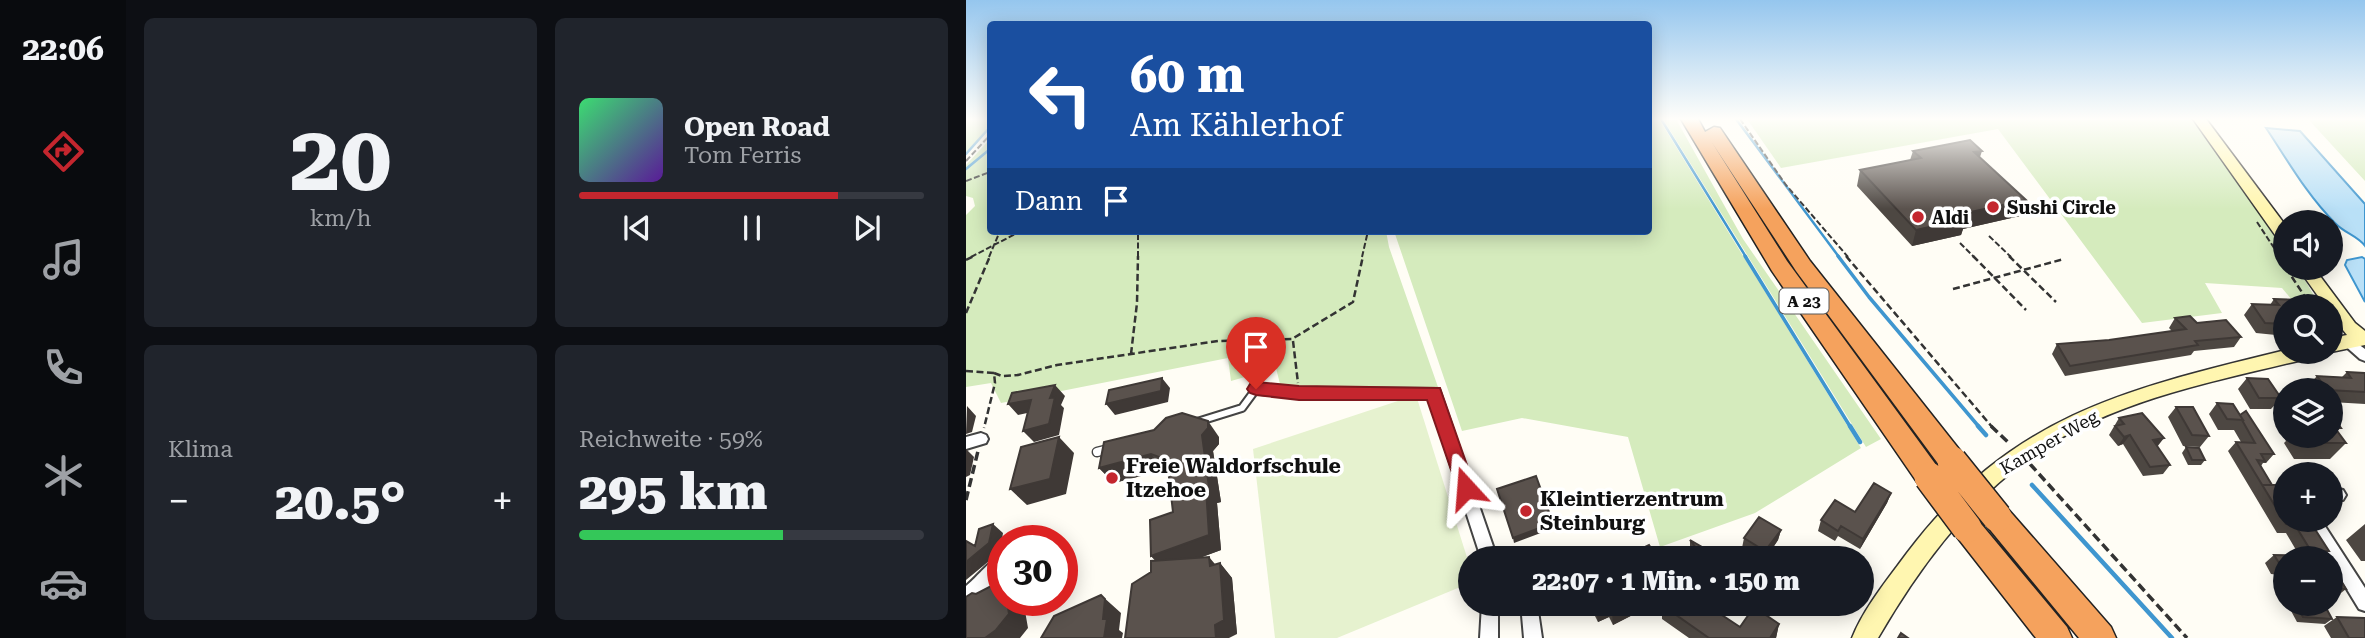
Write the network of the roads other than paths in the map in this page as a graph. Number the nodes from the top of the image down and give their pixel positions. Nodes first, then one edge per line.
1 (1707, 149) edge
2 (1726, 149) edge
3 (2221, 149) edge
4 (2273, 220) edge
5 (2315, 280) edge
6 (2354, 344) edge
7 (2273, 361) edge
8 (1256, 389) joint
9 (1183, 426) edge
10 (981, 439) road end
11 (966, 443) edge
12 (1124, 445) edge
13 (1097, 452) dead end
14 (2321, 532) edge
15 (1485, 546) edge
16 (987, 578) edge
17 (966, 596) edge
18 (2365, 603) edge
19 (1490, 616) edge
20 (1530, 616) edge
21 (1489, 638) edge
22 (1533, 638) edge
23 (1864, 638) edge
24 (2056, 638) edge
25 (2100, 638) edge

1 - 24 highway, A 23, bridge
2 - 25 highway, A 23, bridge
3 - 4 main road
5 - 6 main road
7 - 23 main road, Kamper Weg
8 - 9 lane
8 - 15 street
10 - 11 street
12 - 13 lane
14 - 18 street
16 - 17 street
19 - 21 street
20 - 22 street

